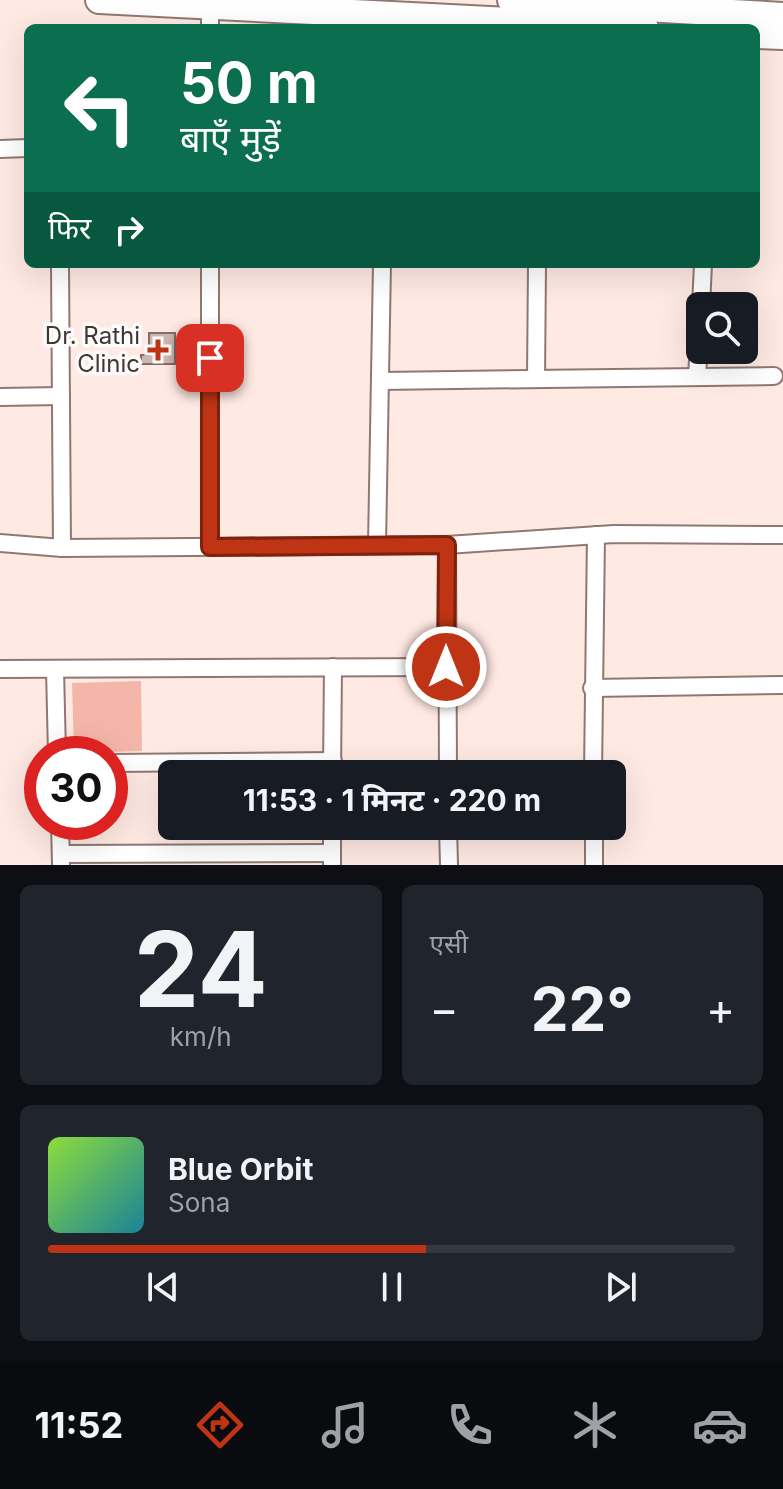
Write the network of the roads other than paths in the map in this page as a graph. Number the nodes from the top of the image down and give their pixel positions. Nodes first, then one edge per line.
1 (99, 0) edge
2 (511, 0) edge
3 (243, 3) edge
4 (622, 3) edge
5 (734, 7) edge
6 (210, 11) edge
7 (783, 16) edge
8 (581, 24) edge
9 (760, 35) edge
10 (783, 36) edge
11 (24, 148) edge
12 (0, 149) edge
13 (60, 268) edge
14 (210, 268) edge
15 (382, 268) edge
16 (537, 268) edge
17 (703, 268) edge
18 (702, 292) edge
19 (698, 364) edge
20 (774, 376) dead end
21 (697, 377) junction
22 (536, 379) junction
23 (380, 381) junction
24 (61, 396) junction
25 (0, 397) edge
26 (596, 535) junction
27 (783, 535) edge
28 (0, 543) edge
29 (377, 545) junction
30 (447, 545) junction
31 (210, 547) junction
32 (62, 548) junction
33 (333, 667) junction
34 (446, 667) junction
35 (0, 669) edge
36 (55, 669) junction
37 (783, 685) edge
38 (592, 688) junction
39 (57, 736) edge
40 (332, 760) edge
41 (448, 760) edge
42 (593, 760) edge
43 (128, 763) edge
44 (158, 764) edge
45 (60, 840) edge
46 (448, 840) edge
47 (594, 840) edge
48 (238, 859) edge
49 (332, 859) edge
50 (61, 860) edge
51 (449, 865) edge
52 (594, 865) edge

1 - 6 highway
2 - 4 highway
3 - 6 highway
3 - 8 highway
4 - 5 highway
5 - 7 highway
9 - 10 highway
11 - 12 street
13 - 24 street
14 - 31 street
15 - 23 street
16 - 22 street
17 - 18 street
19 - 21 street
20 - 21 street
21 - 22 street
22 - 23 street
23 - 29 street
24 - 25 street
24 - 32 street
26 - 27 street
26 - 30 street
26 - 38 street
28 - 32 street
29 - 30 street
29 - 31 street
30 - 34 street
31 - 32 street
33 - 34 street
33 - 36 street
33 - 40 street
34 - 41 street
35 - 36 street
36 - 39 street
37 - 38 street
38 - 42 street
43 - 44 street
45 - 50 street
46 - 51 street
47 - 52 street
48 - 49 street
48 - 50 street

